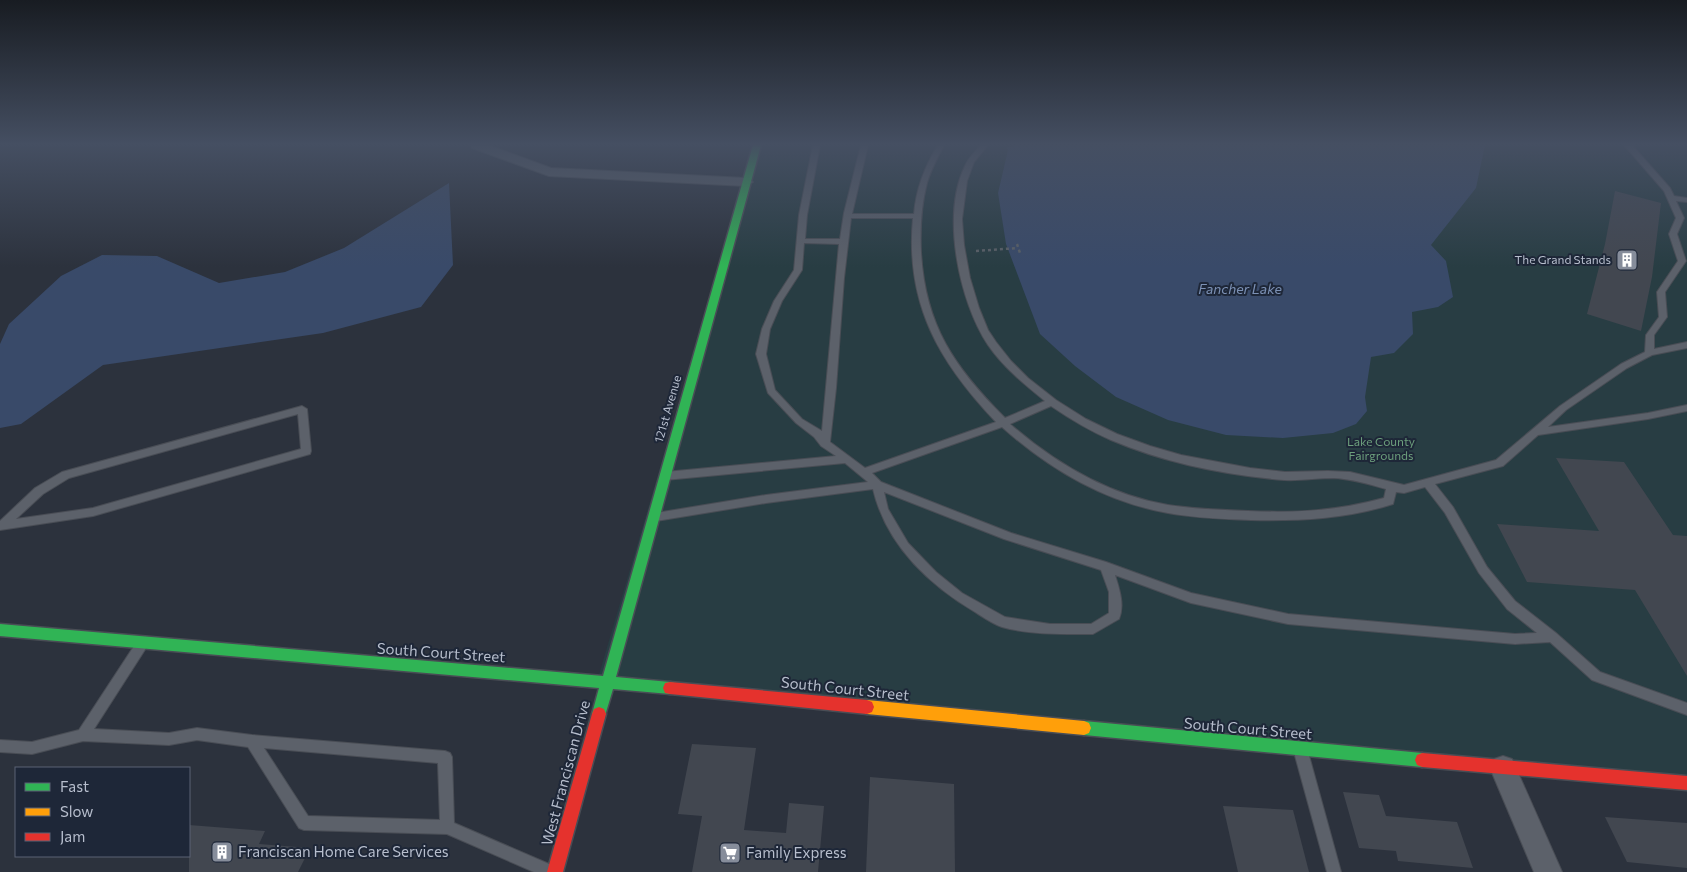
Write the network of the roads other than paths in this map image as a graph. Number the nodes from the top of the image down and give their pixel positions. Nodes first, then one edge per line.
1 (745, 186) edge
2 (809, 186) edge
3 (855, 186) edge
4 (923, 186) edge
5 (961, 186) edge
6 (1663, 186) edge
7 (1671, 198) junction
8 (1687, 200) edge
9 (848, 216) junction
10 (916, 216) junction
11 (800, 242) junction
12 (845, 242) junction
13 (1687, 345) edge
14 (1649, 353) junction
15 (1052, 402) junction
16 (1687, 408) edge
17 (1003, 423) junction
18 (1535, 432) junction
19 (825, 443) junction
20 (846, 459) junction
21 (864, 472) junction
22 (664, 476) junction
23 (1428, 483) junction
24 (878, 485) junction
25 (1392, 488) junction
26 (652, 517) junction
27 (2, 526) edge
28 (1106, 567) junction
29 (0, 630) edge
30 (1552, 637) junction
31 (143, 642) junction
32 (606, 681) junction
33 (1687, 710) edge
34 (83, 735) junction
35 (252, 741) junction
36 (0, 746) edge
37 (1300, 749) junction
38 (1503, 768) junction
39 (1687, 782) edge
40 (447, 827) junction
41 (551, 872) edge
42 (554, 872) edge
43 (1334, 872) edge
44 (1548, 872) edge

1 - 22 street, 121st Avenue
2 - 11 lane
3 - 9 lane
4 - 10 lane
5 - 15 lane
6 - 7 lane
7 - 8 lane
7 - 14 lane
9 - 10 lane
9 - 12 lane
10 - 17 lane
11 - 12 lane
11 - 19 lane
12 - 19 lane
13 - 14 lane
14 - 18 lane
15 - 17 lane
15 - 25 lane
16 - 18 lane
17 - 21 lane
17 - 25 lane
18 - 23 lane
19 - 20 lane
20 - 21 lane
20 - 22 lane
21 - 24 lane
22 - 26 street, 121st Avenue
23 - 25 lane
23 - 30 lane
24 - 26 lane
24 - 28 lane
24 - 28 lane
26 - 32 street, 121st Avenue
27 - 27 lane
28 - 30 lane
29 - 31 street, South Court Street
30 - 33 lane
31 - 32 street, South Court Street
31 - 34 lane
32 - 37 street, South Court Street
32 - 42 street, West Franciscan Drive
34 - 35 lane
34 - 36 lane
35 - 40 lane
35 - 40 lane
37 - 38 street, South Court Street
37 - 43 lane
38 - 39 street, South Court Street
38 - 44 street
40 - 41 lane

